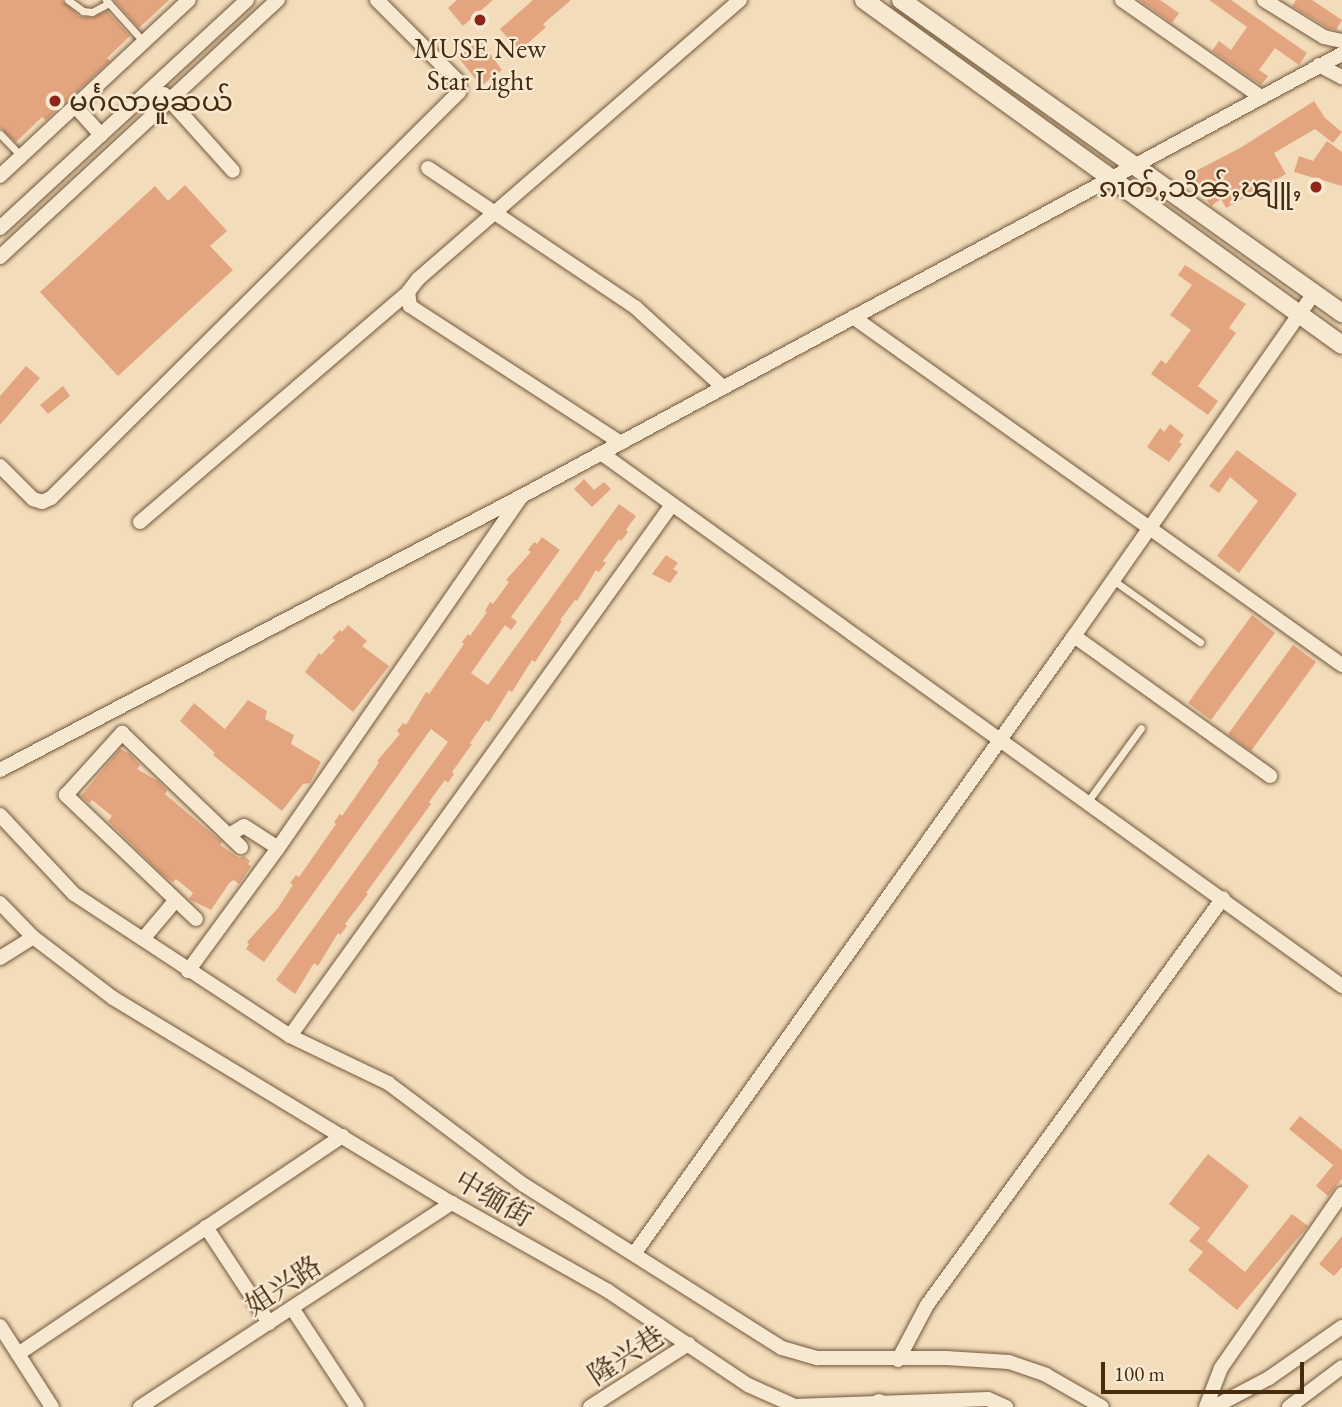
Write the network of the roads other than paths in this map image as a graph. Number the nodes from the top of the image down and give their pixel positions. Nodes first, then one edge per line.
1 (68, 0) edge
2 (189, 0) edge
3 (278, 0) edge
4 (377, 0) edge
5 (740, 0) edge
6 (864, 0) edge
7 (901, 0) edge
8 (1122, 0) edge
9 (1264, 0) edge
10 (107, 1) edge
11 (245, 1) edge
12 (1342, 41) edge
13 (144, 42) junction
14 (1342, 54) edge
15 (1319, 65) junction
16 (1342, 77) edge
17 (155, 85) junction
18 (1261, 97) junction
19 (170, 100) junction
20 (75, 106) junction
21 (0, 134) edge
22 (101, 135) junction
23 (21, 157) junction
24 (428, 168) dead end
25 (1135, 168) junction
26 (233, 171) dead end
27 (0, 176) edge
28 (1113, 179) junction
29 (495, 212) junction
30 (0, 228) edge
31 (0, 257) edge
32 (408, 292) junction
33 (1314, 293) junction
34 (1297, 313) junction
35 (1342, 313) edge
36 (853, 317) junction
37 (1342, 345) edge
38 (723, 387) junction
39 (621, 443) junction
40 (601, 453) junction
41 (0, 466) edge
42 (522, 496) junction
43 (671, 506) junction
44 (140, 522) dead end
45 (1150, 526) junction
46 (1113, 580) junction
47 (1074, 636) junction
48 (1200, 642) dead end
49 (1342, 664) edge
50 (1141, 728) dead end
51 (1000, 738) junction
52 (0, 770) edge
53 (1270, 776) dead end
54 (1088, 801) junction
55 (0, 815) edge
56 (229, 835) junction
57 (241, 846) dead end
58 (278, 848) junction
59 (1223, 898) junction
60 (175, 901) junction
61 (0, 903) edge
62 (196, 919) dead end
63 (33, 937) junction
64 (143, 939) junction
65 (0, 958) edge
66 (188, 971) junction
67 (1342, 986) edge
68 (290, 1037) junction
69 (341, 1136) junction
70 (1342, 1194) edge
71 (452, 1203) junction
72 (206, 1227) junction
73 (634, 1254) junction
74 (292, 1308) junction
75 (269, 1323) junction
76 (0, 1326) edge
77 (1342, 1327) edge
78 (688, 1344) junction
79 (18, 1354) junction
80 (898, 1360) junction
81 (1342, 1367) edge
82 (879, 1405) edge
83 (594, 1406) edge
84 (52, 1407) edge
85 (140, 1407) edge
86 (357, 1407) edge
87 (1006, 1407) edge
88 (1102, 1407) edge
89 (1206, 1407) edge
90 (1214, 1407) edge
91 (1289, 1407) edge

1 - 10 lane
2 - 13 street
3 - 19 street
4 - 41 street
5 - 29 street
6 - 28 street
7 - 25 street
8 - 18 street
9 - 12 street
10 - 13 lane
11 - 17 street
13 - 20 street
14 - 15 street
15 - 16 street
15 - 18 street
17 - 19 street
17 - 22 street
18 - 25 street
19 - 26 street
19 - 31 street
20 - 22 street
20 - 23 street
21 - 23 lane
22 - 30 street
23 - 27 street
24 - 29 street
25 - 28 street
25 - 33 street
28 - 34 street
28 - 36 street
29 - 32 street
29 - 38 street
32 - 39 street
32 - 44 street
33 - 34 street
33 - 35 street
34 - 37 street
34 - 45 street
36 - 38 street
36 - 45 street
38 - 39 street
39 - 40 street
40 - 42 street
40 - 43 street
42 - 52 street
42 - 58 street
43 - 51 street
43 - 68 street
45 - 46 street
45 - 49 street
46 - 47 street
46 - 48 lane
47 - 51 street
47 - 53 street
50 - 54 lane
51 - 54 street
51 - 73 street
54 - 59 street
55 - 64 street
56 - 57 street
56 - 58 street
56 - 60 street
58 - 66 street
59 - 67 street
59 - 80 street
60 - 62 street
60 - 64 street
61 - 63 street, 中缅街
63 - 65 street
63 - 69 street, 中缅街
64 - 66 street
66 - 68 street
68 - 73 street
69 - 71 street, 中缅街
69 - 72 street
70 - 89 street
71 - 74 street, 姐兴路
71 - 78 street, 中缅街
72 - 75 street
72 - 79 street
73 - 80 street
74 - 75 street, 姐兴路
74 - 86 street
75 - 85 street, 姐兴路
76 - 79 street
77 - 90 street
78 - 82 street, 中缅街
78 - 83 street, 隆兴巷
79 - 84 street
80 - 88 street
81 - 91 street
82 - 87 street, 中缅街

